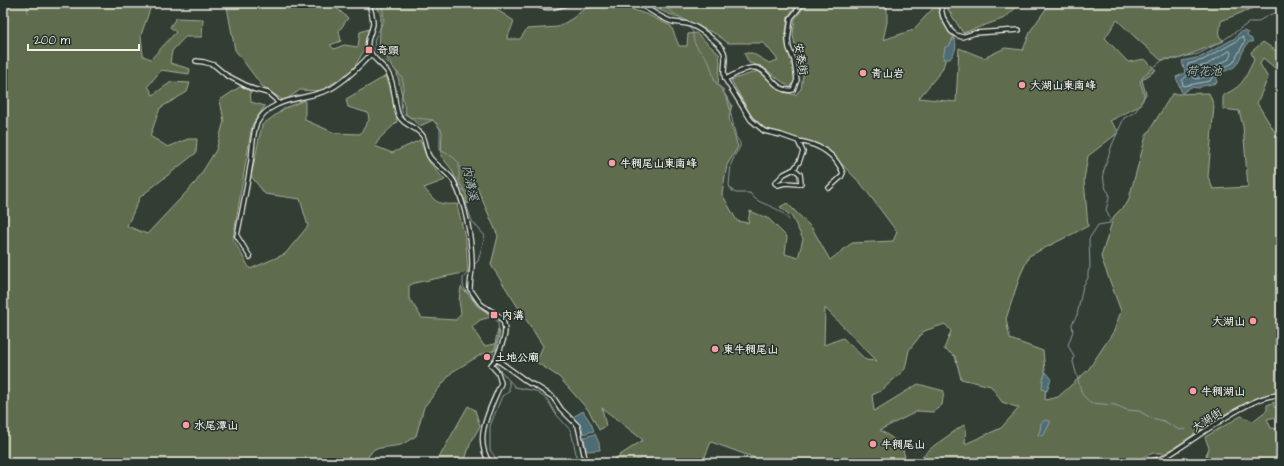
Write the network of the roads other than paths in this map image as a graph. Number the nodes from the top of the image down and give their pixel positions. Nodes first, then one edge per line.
1 (368, 3) edge
2 (534, 3) edge
3 (569, 3) edge
4 (638, 3) edge
5 (803, 3) edge
6 (940, 3) edge
7 (1018, 30) dead end
8 (371, 54) junction
9 (196, 61) dead end
10 (725, 79) junction
11 (279, 104) junction
12 (798, 141) junction
13 (794, 168) junction
14 (829, 188) dead end
15 (250, 257) dead end
16 (496, 359) junction
17 (1281, 395) edge
18 (490, 463) edge
19 (586, 463) edge
20 (1144, 463) edge

1 - 8 street
2 - 3 street
4 - 10 street
5 - 10 street, 安泰街
6 - 7 street
8 - 11 street
8 - 16 street
9 - 11 street
10 - 12 street
11 - 15 street
12 - 13 street
12 - 14 street
13 - 13 street
16 - 18 street
16 - 19 street
17 - 20 street, 大湖街

